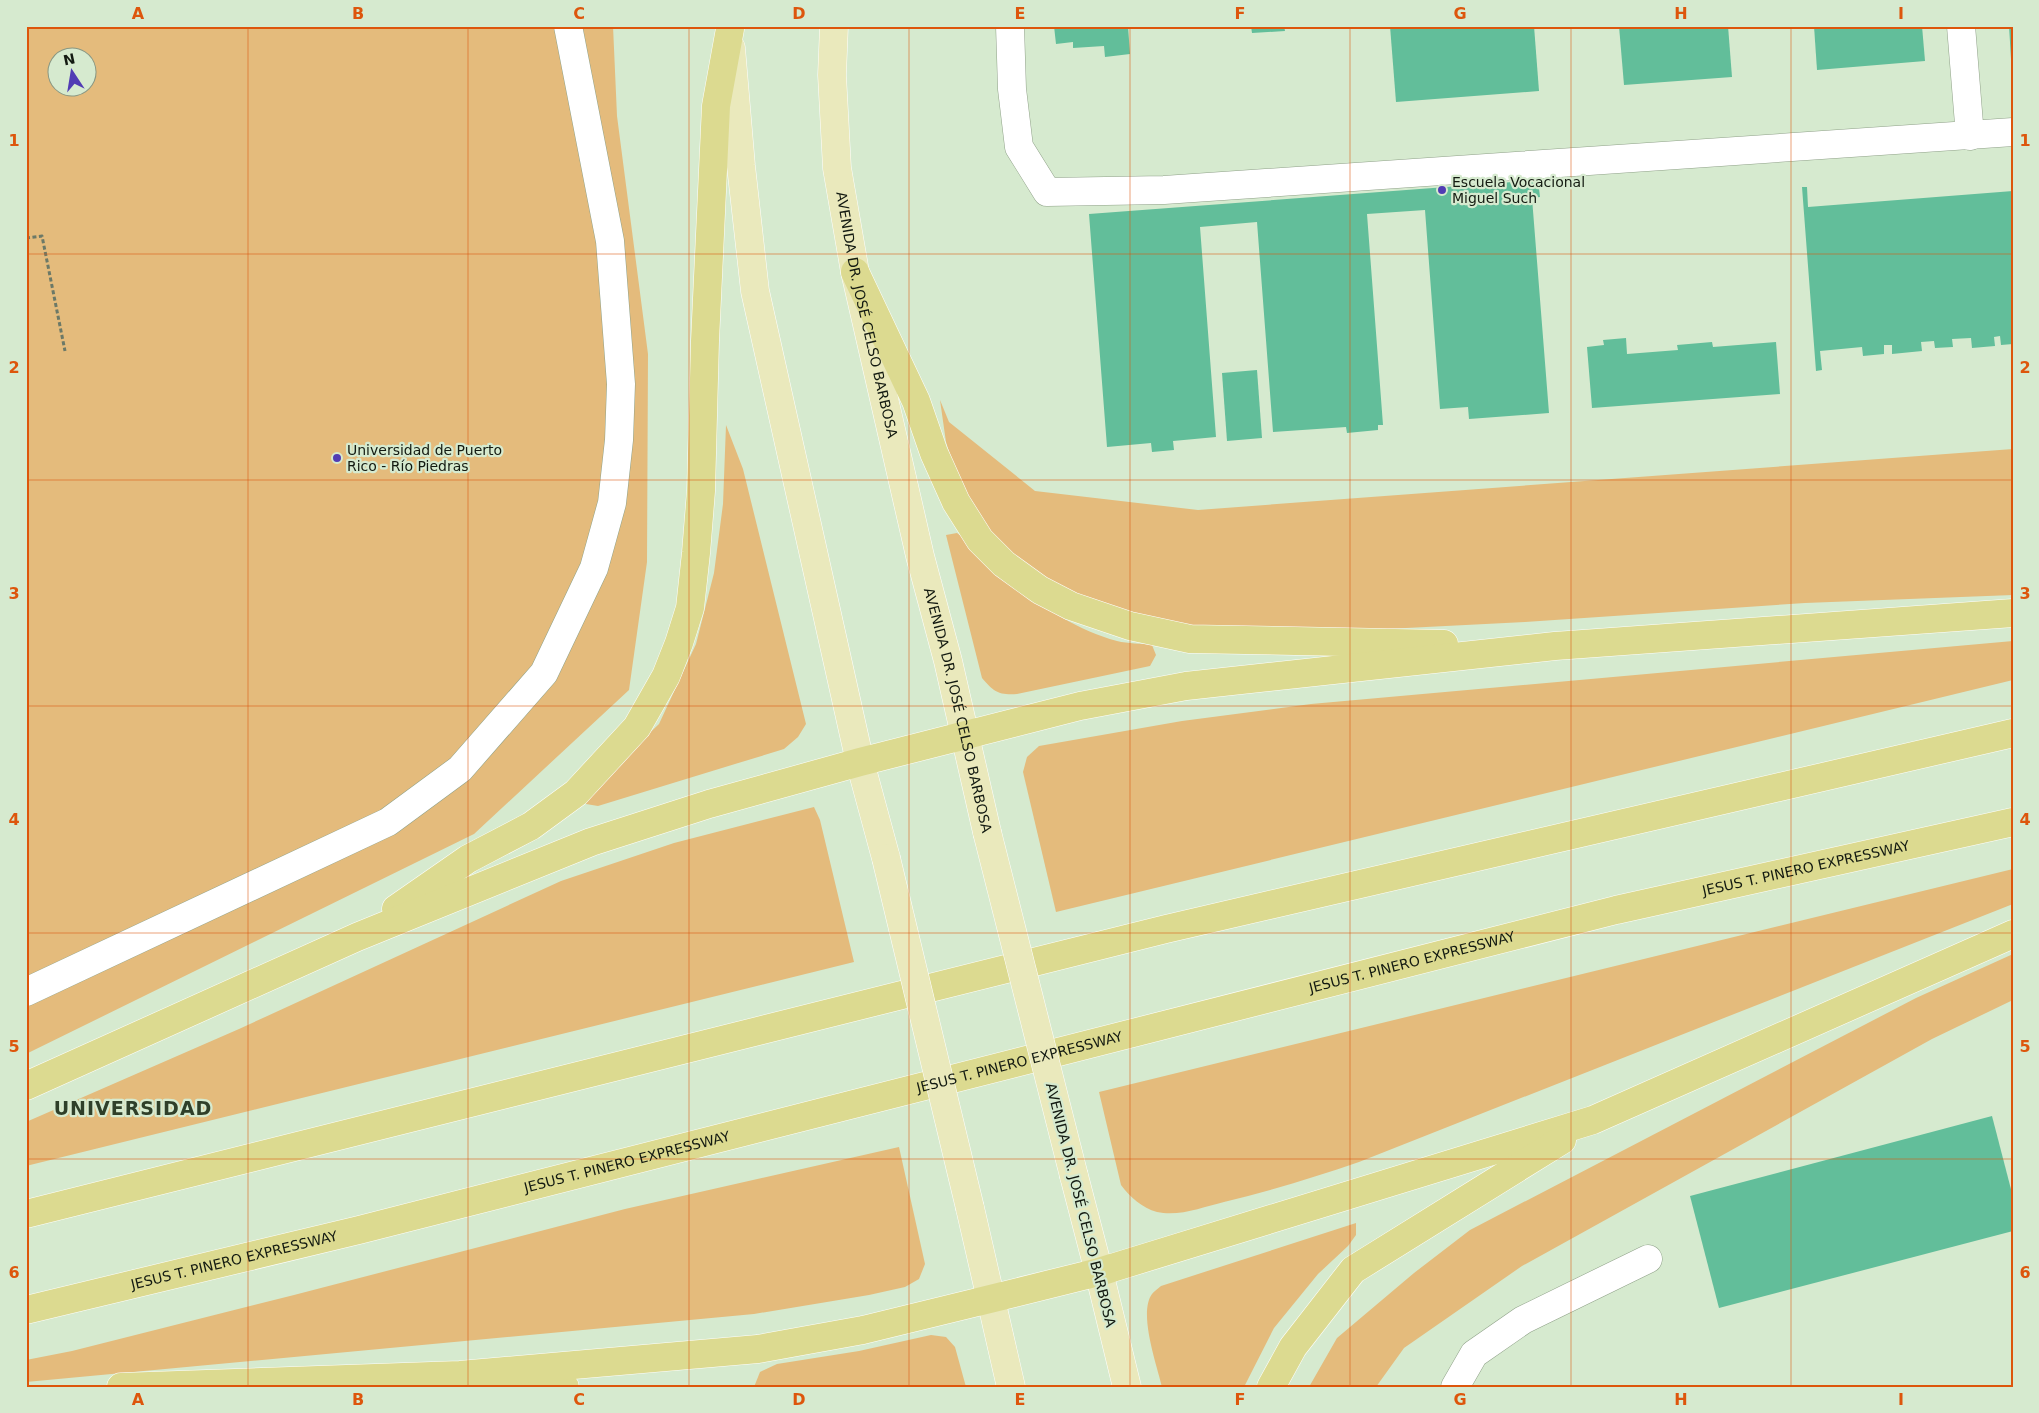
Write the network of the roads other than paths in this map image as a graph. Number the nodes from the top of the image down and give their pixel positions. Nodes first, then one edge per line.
1 (568, 26) edge
2 (834, 26) edge
3 (1010, 26) edge
4 (1961, 26) edge
5 (730, 28) edge
6 (2013, 132) edge
7 (1970, 136) junction
8 (855, 272) junction
9 (2013, 613) edge
10 (1555, 646) junction
11 (2013, 733) edge
12 (964, 736) junction
13 (860, 762) junction
14 (2013, 822) edge
15 (2013, 934) edge
16 (356, 937) junction
17 (26, 992) edge
18 (26, 1086) edge
19 (1593, 1120) junction
20 (26, 1214) edge
21 (1648, 1258) dead end
22 (1100, 1272) junction
23 (990, 1299) junction
24 (26, 1310) edge
25 (460, 1375) junction
26 (121, 1387) edge
27 (565, 1387) edge
28 (1011, 1387) edge
29 (1127, 1387) edge
30 (1271, 1387) edge
31 (1455, 1387) edge

1 - 17 lane
2 - 8 main road, AVENIDA DR. JOSÉ CELSO BARBOSA
3 - 7 lane
4 - 7 lane
5 - 13 main road
5 - 16 highway
6 - 7 lane
8 - 10 highway
8 - 12 main road, AVENIDA DR. JOSÉ CELSO BARBOSA
9 - 10 highway
10 - 12 highway
11 - 20 highway
12 - 13 highway
12 - 22 main road, AVENIDA DR. JOSÉ CELSO BARBOSA, bridge
13 - 16 highway
13 - 23 main road, bridge
14 - 24 highway, JESUS T. PINERO EXPRESSWAY
15 - 19 highway
16 - 18 highway
19 - 22 highway
19 - 30 highway
21 - 31 lane
22 - 23 highway
22 - 29 main road, AVENIDA DR. JOSÉ CELSO BARBOSA
23 - 25 highway
23 - 28 main road
25 - 26 highway
25 - 27 highway

